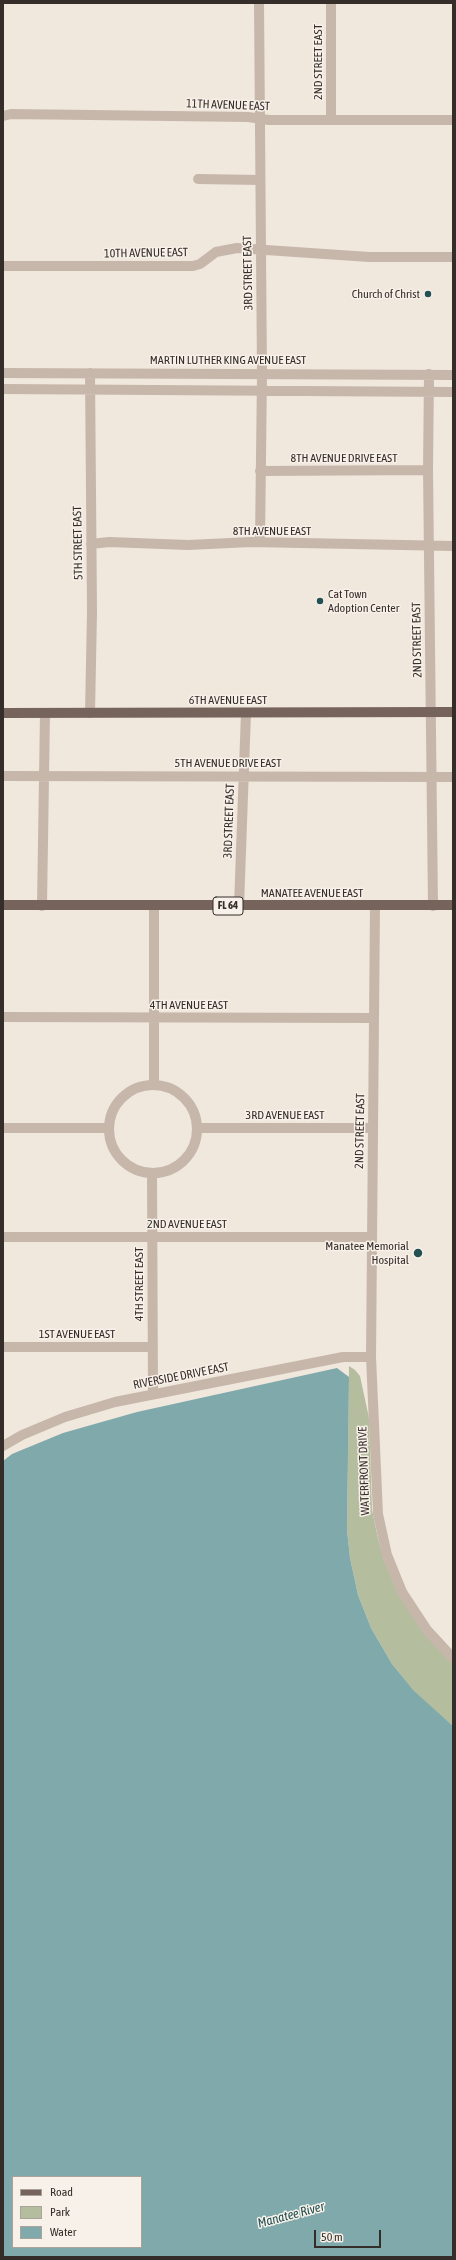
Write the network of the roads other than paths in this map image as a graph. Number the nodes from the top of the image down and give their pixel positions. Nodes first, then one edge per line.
1 (259, 3) edge
2 (331, 3) edge
3 (3, 116) edge
4 (260, 119) junction
5 (331, 120) junction
6 (453, 120) edge
7 (198, 179) dead end
8 (260, 180) junction
9 (260, 250) junction
10 (453, 257) edge
11 (3, 266) edge
12 (3, 373) edge
13 (90, 373) junction
14 (262, 374) junction
15 (429, 374) junction
16 (453, 376) edge
17 (3, 389) edge
18 (90, 390) junction
19 (262, 390) junction
20 (429, 391) junction
21 (453, 392) edge
22 (428, 470) junction
23 (260, 471) junction
24 (260, 542) junction
25 (91, 544) junction
26 (429, 546) junction
27 (453, 546) edge
28 (246, 712) junction
29 (431, 712) junction
30 (453, 712) edge
31 (3, 713) edge
32 (45, 713) junction
33 (90, 713) junction
34 (3, 776) edge
35 (44, 776) junction
36 (244, 776) junction
37 (432, 777) junction
38 (453, 777) edge
39 (3, 905) edge
40 (453, 905) edge
41 (42, 906) junction
42 (154, 906) junction
43 (239, 906) junction
44 (375, 906) junction
45 (433, 906) junction
46 (3, 1017) edge
47 (154, 1018) junction
48 (374, 1018) junction
49 (154, 1084) junction
50 (3, 1128) edge
51 (108, 1128) junction
52 (198, 1128) junction
53 (373, 1128) junction
54 (152, 1173) junction
55 (153, 1236) junction
56 (3, 1237) edge
57 (372, 1237) junction
58 (3, 1347) edge
59 (152, 1347) junction
60 (371, 1357) junction
61 (153, 1394) junction
62 (3, 1446) edge
63 (453, 1658) edge

1 - 4 street, 3RD STREET EAST
2 - 5 street, 2ND STREET EAST
3 - 4 street, 11TH AVENUE EAST
4 - 5 street, 11TH AVENUE EAST
4 - 8 street, 3RD STREET EAST
5 - 6 street, 11TH AVENUE EAST
7 - 8 street
8 - 9 street, 3RD STREET EAST
9 - 10 street, 10TH AVENUE EAST
9 - 11 street, 10TH AVENUE EAST
9 - 14 street, 3RD STREET EAST
12 - 13 street, MARTIN LUTHER KING AVENUE EAST
13 - 14 street, MARTIN LUTHER KING AVENUE EAST
13 - 18 street, 5TH STREET EAST
14 - 15 street, MARTIN LUTHER KING AVENUE EAST
14 - 19 street, 3RD STREET EAST
15 - 16 street, MARTIN LUTHER KING AVENUE EAST
15 - 20 street, 2ND STREET EAST
17 - 18 street
18 - 19 street
18 - 25 street, 5TH STREET EAST
19 - 20 street
19 - 23 street, 3RD STREET EAST
20 - 21 street
20 - 22 street, 2ND STREET EAST
22 - 23 street, 8TH AVENUE DRIVE EAST
22 - 26 street, 2ND STREET EAST
23 - 24 street, 3RD STREET EAST
24 - 25 street, 8TH AVENUE EAST
24 - 26 street, 8TH AVENUE EAST
25 - 33 street, 5TH STREET EAST
26 - 27 street, 8TH AVENUE EAST
26 - 29 street, 2ND STREET EAST
28 - 29 main road, 6TH AVENUE EAST
28 - 33 main road, 6TH AVENUE EAST
28 - 36 street, 3RD STREET EAST
29 - 30 main road, 6TH AVENUE EAST
29 - 37 street, 2ND STREET EAST
31 - 32 main road, 6TH AVENUE EAST
32 - 33 main road, 6TH AVENUE EAST
32 - 35 street
34 - 35 street, 5TH AVENUE DRIVE EAST
35 - 36 street, 5TH AVENUE DRIVE EAST
35 - 41 street
36 - 37 street, 5TH AVENUE DRIVE EAST
36 - 43 street, 3RD STREET EAST
37 - 38 street, 5TH AVENUE DRIVE EAST
37 - 45 street, 2ND STREET EAST
39 - 41 main road, MANATEE AVENUE EAST / FL 64
40 - 45 main road, MANATEE AVENUE EAST / FL 64
41 - 42 main road, MANATEE AVENUE EAST / FL 64
42 - 43 main road, MANATEE AVENUE EAST / FL 64
42 - 47 street
43 - 44 main road, MANATEE AVENUE EAST / FL 64
44 - 45 main road, MANATEE AVENUE EAST / FL 64
44 - 48 street, 2ND STREET EAST
46 - 47 street, 4TH AVENUE EAST
47 - 48 street, 4TH AVENUE EAST
47 - 49 street
48 - 53 street, 2ND STREET EAST
49 - 51 street
49 - 52 street
50 - 51 street
51 - 54 street
52 - 53 street, 3RD AVENUE EAST
52 - 54 street
53 - 57 street, 2ND STREET EAST
54 - 55 street, 4TH STREET EAST
55 - 56 street, 2ND AVENUE EAST
55 - 57 street, 2ND AVENUE EAST
55 - 59 street, 4TH STREET EAST
57 - 60 street, 2ND STREET EAST
58 - 59 street, 1ST AVENUE EAST
59 - 61 street, 4TH STREET EAST
60 - 61 street, RIVERSIDE DRIVE EAST
60 - 63 street, WATERFRONT DRIVE
61 - 62 street, RIVERSIDE DRIVE EAST

